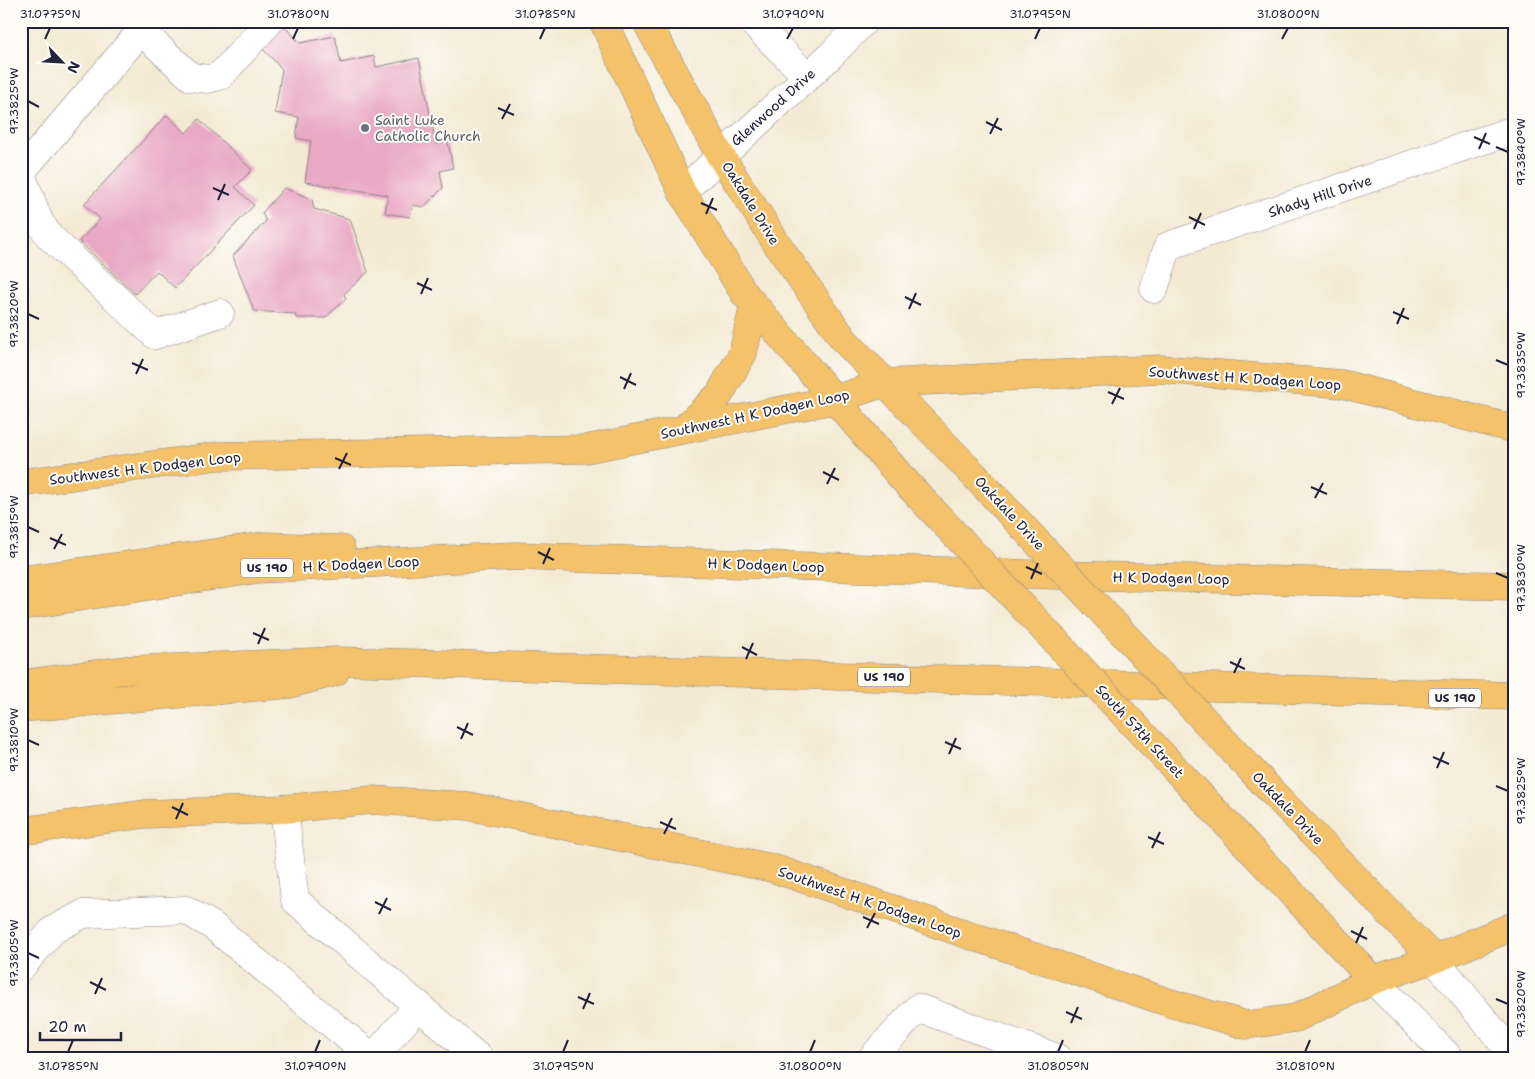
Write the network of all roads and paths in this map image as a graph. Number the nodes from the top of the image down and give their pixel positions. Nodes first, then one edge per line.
1 (270, 21) edge
2 (603, 21) edge
3 (646, 21) edge
4 (751, 21) edge
5 (864, 21) edge
6 (145, 26) edge
7 (807, 76) junction
8 (1514, 130) edge
9 (720, 155) junction
10 (21, 173) edge
11 (682, 192) junction
12 (1154, 289) dead end
13 (754, 306) junction
14 (220, 313) dead end
15 (884, 383) junction
16 (834, 400) junction
17 (1514, 429) edge
18 (683, 430) junction
19 (21, 483) edge
20 (515, 556) junction
21 (21, 580) edge
22 (1514, 586) edge
23 (21, 606) edge
24 (371, 663) junction
25 (21, 684) edge
26 (1397, 692) junction
27 (1514, 696) edge
28 (1514, 704) edge
29 (21, 708) edge
30 (284, 809) junction
31 (21, 831) edge
32 (1514, 926) edge
33 (1434, 959) junction
34 (22, 965) edge
35 (1373, 980) junction
36 (419, 1005) junction
37 (1514, 1056) edge
38 (373, 1058) edge
39 (479, 1058) edge
40 (872, 1058) edge
41 (1057, 1058) edge
42 (1450, 1058) edge

1 - 6 street
2 - 11 main road
3 - 9 main road, Oakdale Drive
4 - 7 street
5 - 7 street, Glenwood Drive
6 - 10 street
7 - 9 street, Glenwood Drive
8 - 12 street, Shady Hill Drive
9 - 11 street, Glenwood Drive
9 - 15 main road, Oakdale Drive
10 - 14 street
11 - 13 main road
13 - 16 main road
13 - 18 main road
15 - 16 main road, Southwest H K Dodgen Loop
15 - 17 main road, Southwest H K Dodgen Loop
15 - 33 main road, Oakdale Drive, bridge
16 - 18 main road, Southwest H K Dodgen Loop
16 - 35 main road, South 57th Street, bridge
18 - 19 main road, Southwest H K Dodgen Loop
20 - 21 main road
20 - 22 main road, H K Dodgen Loop / US 190
20 - 23 main road, H K Dodgen Loop / US 190
24 - 25 main road, US 190
24 - 26 main road, US 190
24 - 29 main road
26 - 27 main road
26 - 28 main road, US 190
30 - 31 main road, Southwest H K Dodgen Loop
30 - 35 main road, Southwest H K Dodgen Loop
30 - 36 street
32 - 33 main road, Southwest H K Dodgen Loop
33 - 35 main road, Southwest H K Dodgen Loop
33 - 37 street
34 - 38 street
35 - 42 street, South 57th Street
36 - 38 street
36 - 39 street
40 - 41 street

